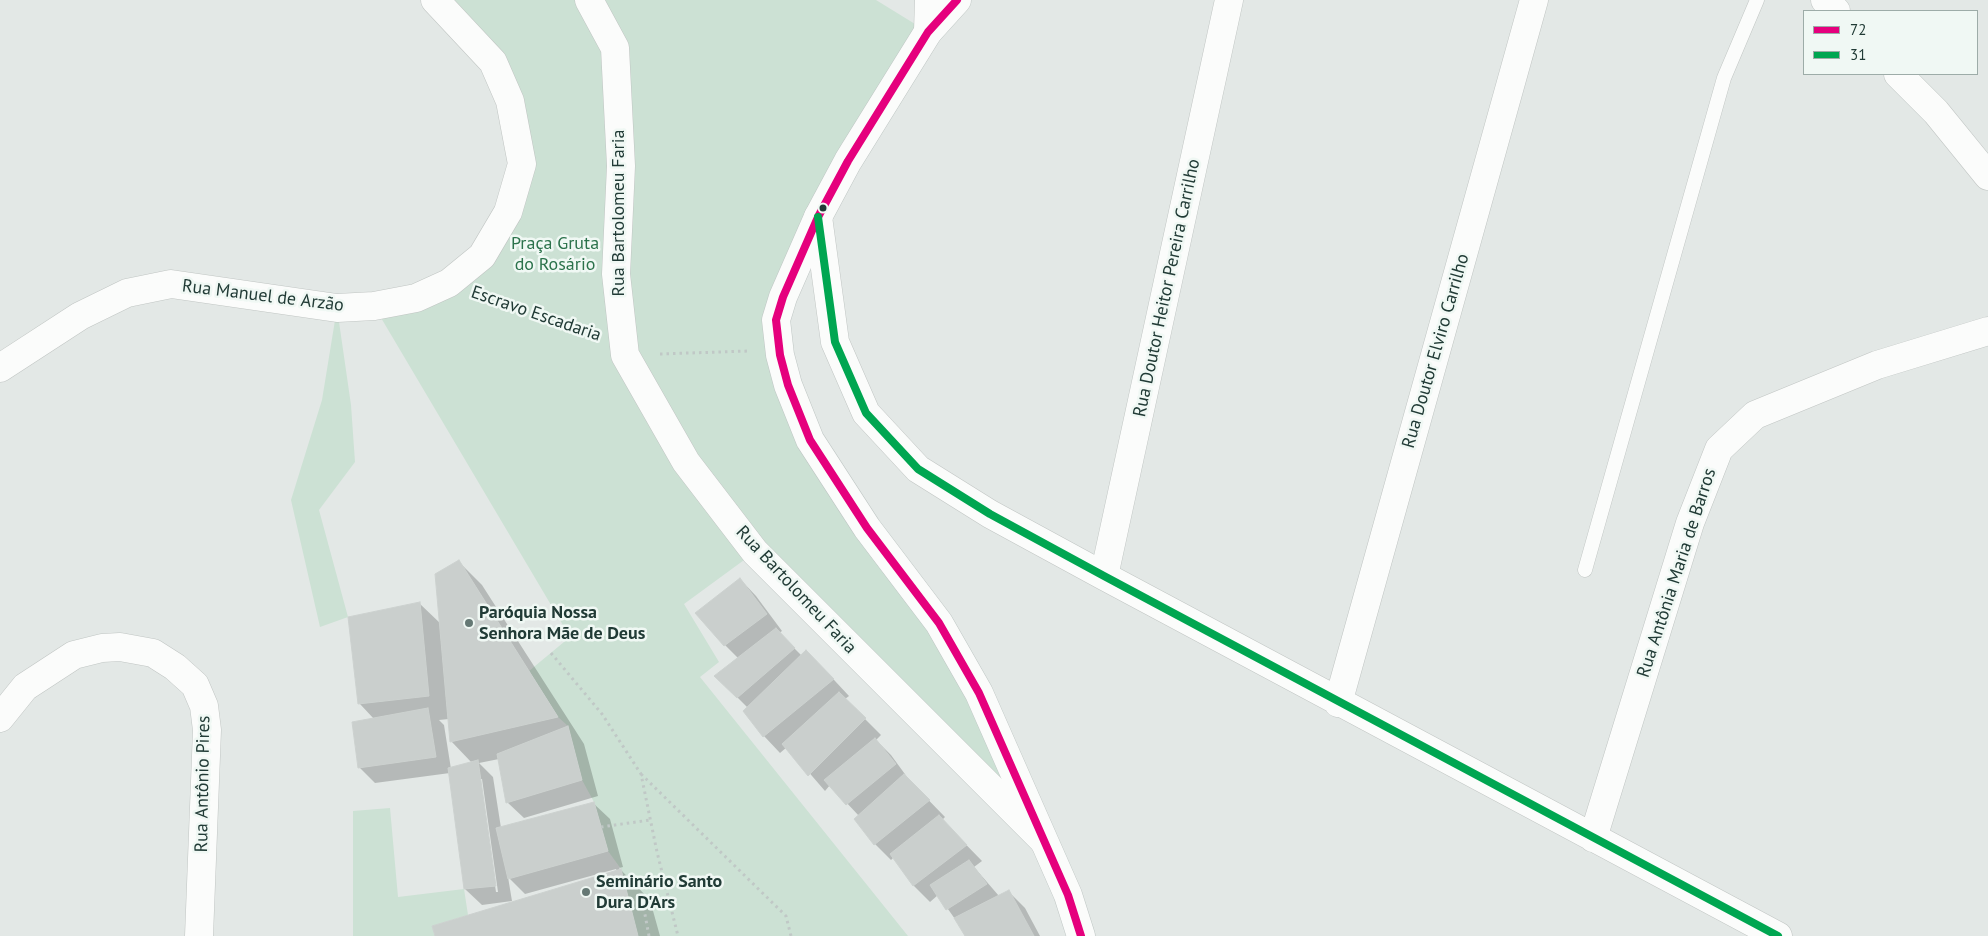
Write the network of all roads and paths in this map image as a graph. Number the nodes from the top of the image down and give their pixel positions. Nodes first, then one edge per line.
1 (435, 0) edge
2 (589, 0) edge
3 (929, 0) edge
4 (957, 0) edge
5 (1229, 0) edge
6 (1534, 0) edge
7 (1757, 0) edge
8 (1825, 0) edge
9 (1835, 10) edge
10 (928, 32) junction
11 (1899, 75) edge
12 (1988, 176) edge
13 (818, 217) junction
14 (449, 283) junction
15 (1988, 330) edge
16 (624, 349) junction
17 (780, 355) junction
18 (0, 368) edge
19 (1585, 570) dead end
20 (1104, 576) junction
21 (551, 653) dead end
22 (1338, 703) junction
23 (0, 718) edge
24 (641, 774) junction
25 (650, 820) junction
26 (601, 827) dead end
27 (1593, 838) junction
28 (1046, 843) junction
29 (668, 897) junction
30 (1740, 927) edge
31 (199, 936) edge
32 (649, 936) edge
33 (678, 936) edge
34 (791, 936) edge
35 (1081, 936) edge
36 (1778, 936) edge

1 - 14 street, Rua Manuel de Arzão
2 - 16 street, Rua Bartolomeu Faria
3 - 10 street
4 - 10 street
5 - 20 street, Rua Doutor Heitor Pereira Carrilho
6 - 22 street, Rua Doutor Elviro Carrilho
7 - 19 lane
8 - 9 street
10 - 13 street
11 - 12 street
13 - 17 street
13 - 20 street
14 - 16 path, Escravo Escadaria
14 - 18 street, Rua Manuel de Arzão
15 - 27 street, Rua Antônia Maria de Barros
16 - 17 path, Escravo Escadaria
16 - 28 street, Rua Bartolomeu Faria
17 - 28 street
20 - 22 street
21 - 24 path
22 - 27 street
23 - 31 street, Rua Antônio Pires
24 - 25 path
24 - 34 path
25 - 26 path
25 - 29 path
27 - 30 street
28 - 35 street
29 - 32 path
29 - 33 path
30 - 36 street

